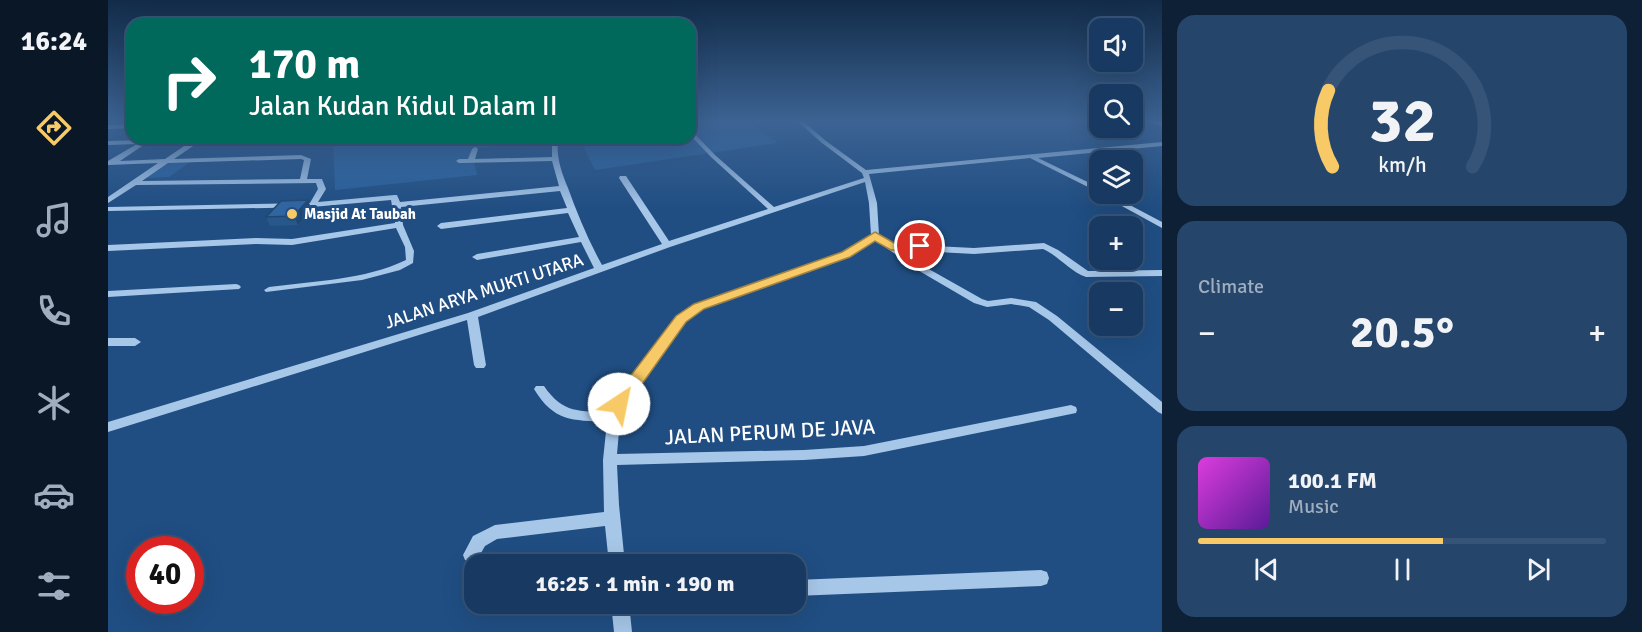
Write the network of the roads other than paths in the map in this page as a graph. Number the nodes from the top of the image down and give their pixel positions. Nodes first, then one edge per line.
1 (130, 150) edge
2 (183, 150) edge
3 (475, 150) edge
4 (554, 150) edge
5 (708, 150) edge
6 (835, 150) edge
7 (1102, 150) edge
8 (1033, 158) junction
9 (556, 159) junction
10 (459, 161) dead end
11 (471, 161) junction
12 (166, 162) junction
13 (109, 163) edge
14 (867, 176) junction
15 (623, 178) dead end
16 (303, 180) junction
17 (135, 183) junction
18 (1089, 186) edge
19 (564, 188) junction
20 (108, 201) edge
21 (1123, 204) edge
22 (312, 205) junction
23 (397, 205) junction
24 (108, 209) edge
25 (572, 210) junction
26 (773, 210) junction
27 (399, 225) junction
28 (1162, 225) edge
29 (441, 226) dead end
30 (875, 236) junction
31 (583, 239) junction
32 (667, 245) junction
33 (891, 247) junction
34 (108, 248) edge
35 (477, 257) dead end
36 (600, 270) junction
37 (1162, 273) edge
38 (236, 287) dead end
39 (269, 290) dead end
40 (108, 294) edge
41 (472, 315) junction
42 (108, 342) edge
43 (135, 342) dead end
44 (480, 365) dead end
45 (540, 389) dead end
46 (1162, 409) edge
47 (1071, 410) dead end
48 (614, 417) junction
49 (110, 428) edge
50 (611, 460) junction
51 (613, 518) junction
52 (472, 554) edge
53 (616, 554) edge
54 (1041, 578) dead end
55 (806, 588) edge
56 (621, 614) edge
57 (623, 632) edge

1 - 13 street
2 - 12 street
3 - 11 street
4 - 9 street
5 - 26 street
6 - 14 street
7 - 8 street, JALAN ARYA MUKTI UTARA
8 - 14 street, JALAN ARYA MUKTI UTARA
8 - 18 street
9 - 11 street
9 - 19 street
10 - 11 street
12 - 13 street
12 - 16 street
12 - 17 street
14 - 26 street, JALAN ARYA MUKTI UTARA
14 - 30 street
15 - 32 street
16 - 17 street
16 - 22 street
17 - 20 street
19 - 23 street
19 - 25 street
21 - 28 street
22 - 23 street
22 - 24 street
23 - 27 street
25 - 29 street
25 - 31 street
26 - 32 street, JALAN ARYA MUKTI UTARA
27 - 34 street
27 - 39 street
30 - 33 street
30 - 48 street
31 - 35 street
31 - 36 street
32 - 36 street, JALAN ARYA MUKTI UTARA
33 - 37 street
33 - 46 street
36 - 41 street, JALAN ARYA MUKTI UTARA
38 - 40 street
41 - 44 street
41 - 49 street, JALAN ARYA MUKTI UTARA
42 - 43 street
45 - 48 street
47 - 50 street, JALAN PERUM DE JAVA
48 - 50 street
50 - 51 street
51 - 52 street
51 - 53 street
54 - 55 street
56 - 57 street

